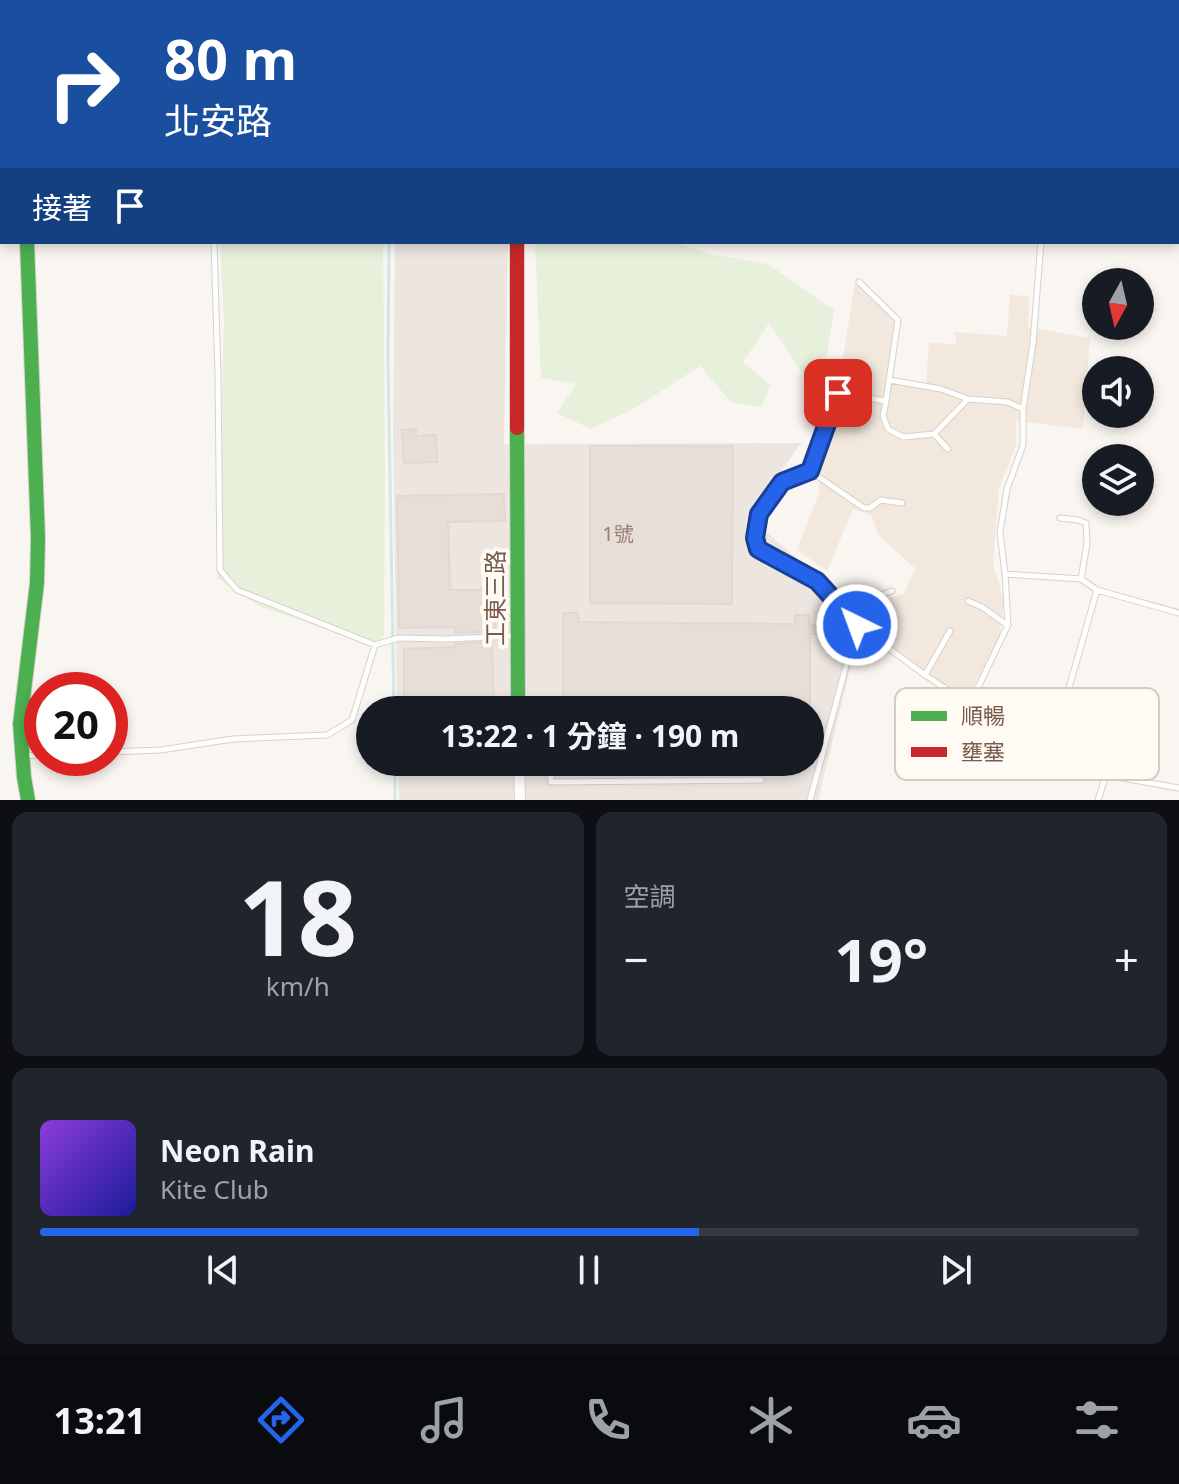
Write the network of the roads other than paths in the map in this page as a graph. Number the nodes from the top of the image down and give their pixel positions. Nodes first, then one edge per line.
1 (27, 244) edge
2 (214, 244) edge
3 (517, 244) edge
4 (1041, 244) edge
5 (859, 282) dead end
6 (889, 380) junction
7 (968, 399) junction
8 (886, 401) junction
9 (1023, 409) junction
10 (934, 434) junction
11 (948, 449) dead end
12 (810, 471) junction
13 (902, 503) dead end
14 (1060, 518) dead end
15 (1005, 574) junction
16 (1081, 579) junction
17 (1097, 590) junction
18 (892, 591) dead end
19 (968, 601) dead end
20 (846, 612) junction
21 (1179, 613) edge
22 (857, 625) junction
23 (1008, 625) junction
24 (950, 631) dead end
25 (518, 636) junction
26 (375, 645) junction
27 (925, 675) junction
28 (945, 688) edge
29 (978, 688) edge
30 (1069, 688) edge
31 (518, 696) edge
32 (128, 751) edge
33 (23, 756) joint
34 (519, 776) edge
35 (551, 776) edge
36 (761, 780) dead end
37 (1104, 780) edge
38 (1134, 780) edge
39 (1179, 788) edge
40 (28, 800) edge
41 (520, 800) edge
42 (810, 800) edge
43 (1098, 800) edge

1 - 33 main road
2 - 26 lane
3 - 25 main road, 工東三路
4 - 9 lane
5 - 6 lane
6 - 7 lane
6 - 8 lane
7 - 9 lane
7 - 10 lane
8 - 10 lane
8 - 12 lane
9 - 15 lane
10 - 11 lane
12 - 13 lane
12 - 20 lane
14 - 16 lane
15 - 16 lane
15 - 23 lane
16 - 17 lane
17 - 21 lane
17 - 30 lane
18 - 20 lane
19 - 23 lane
20 - 22 lane
22 - 27 lane
22 - 42 lane
23 - 29 lane
24 - 27 lane
25 - 26 lane
25 - 31 main road, 工東三路
26 - 32 lane
27 - 28 lane
33 - 40 main road
34 - 41 street
35 - 36 lane
37 - 43 lane
38 - 39 lane

